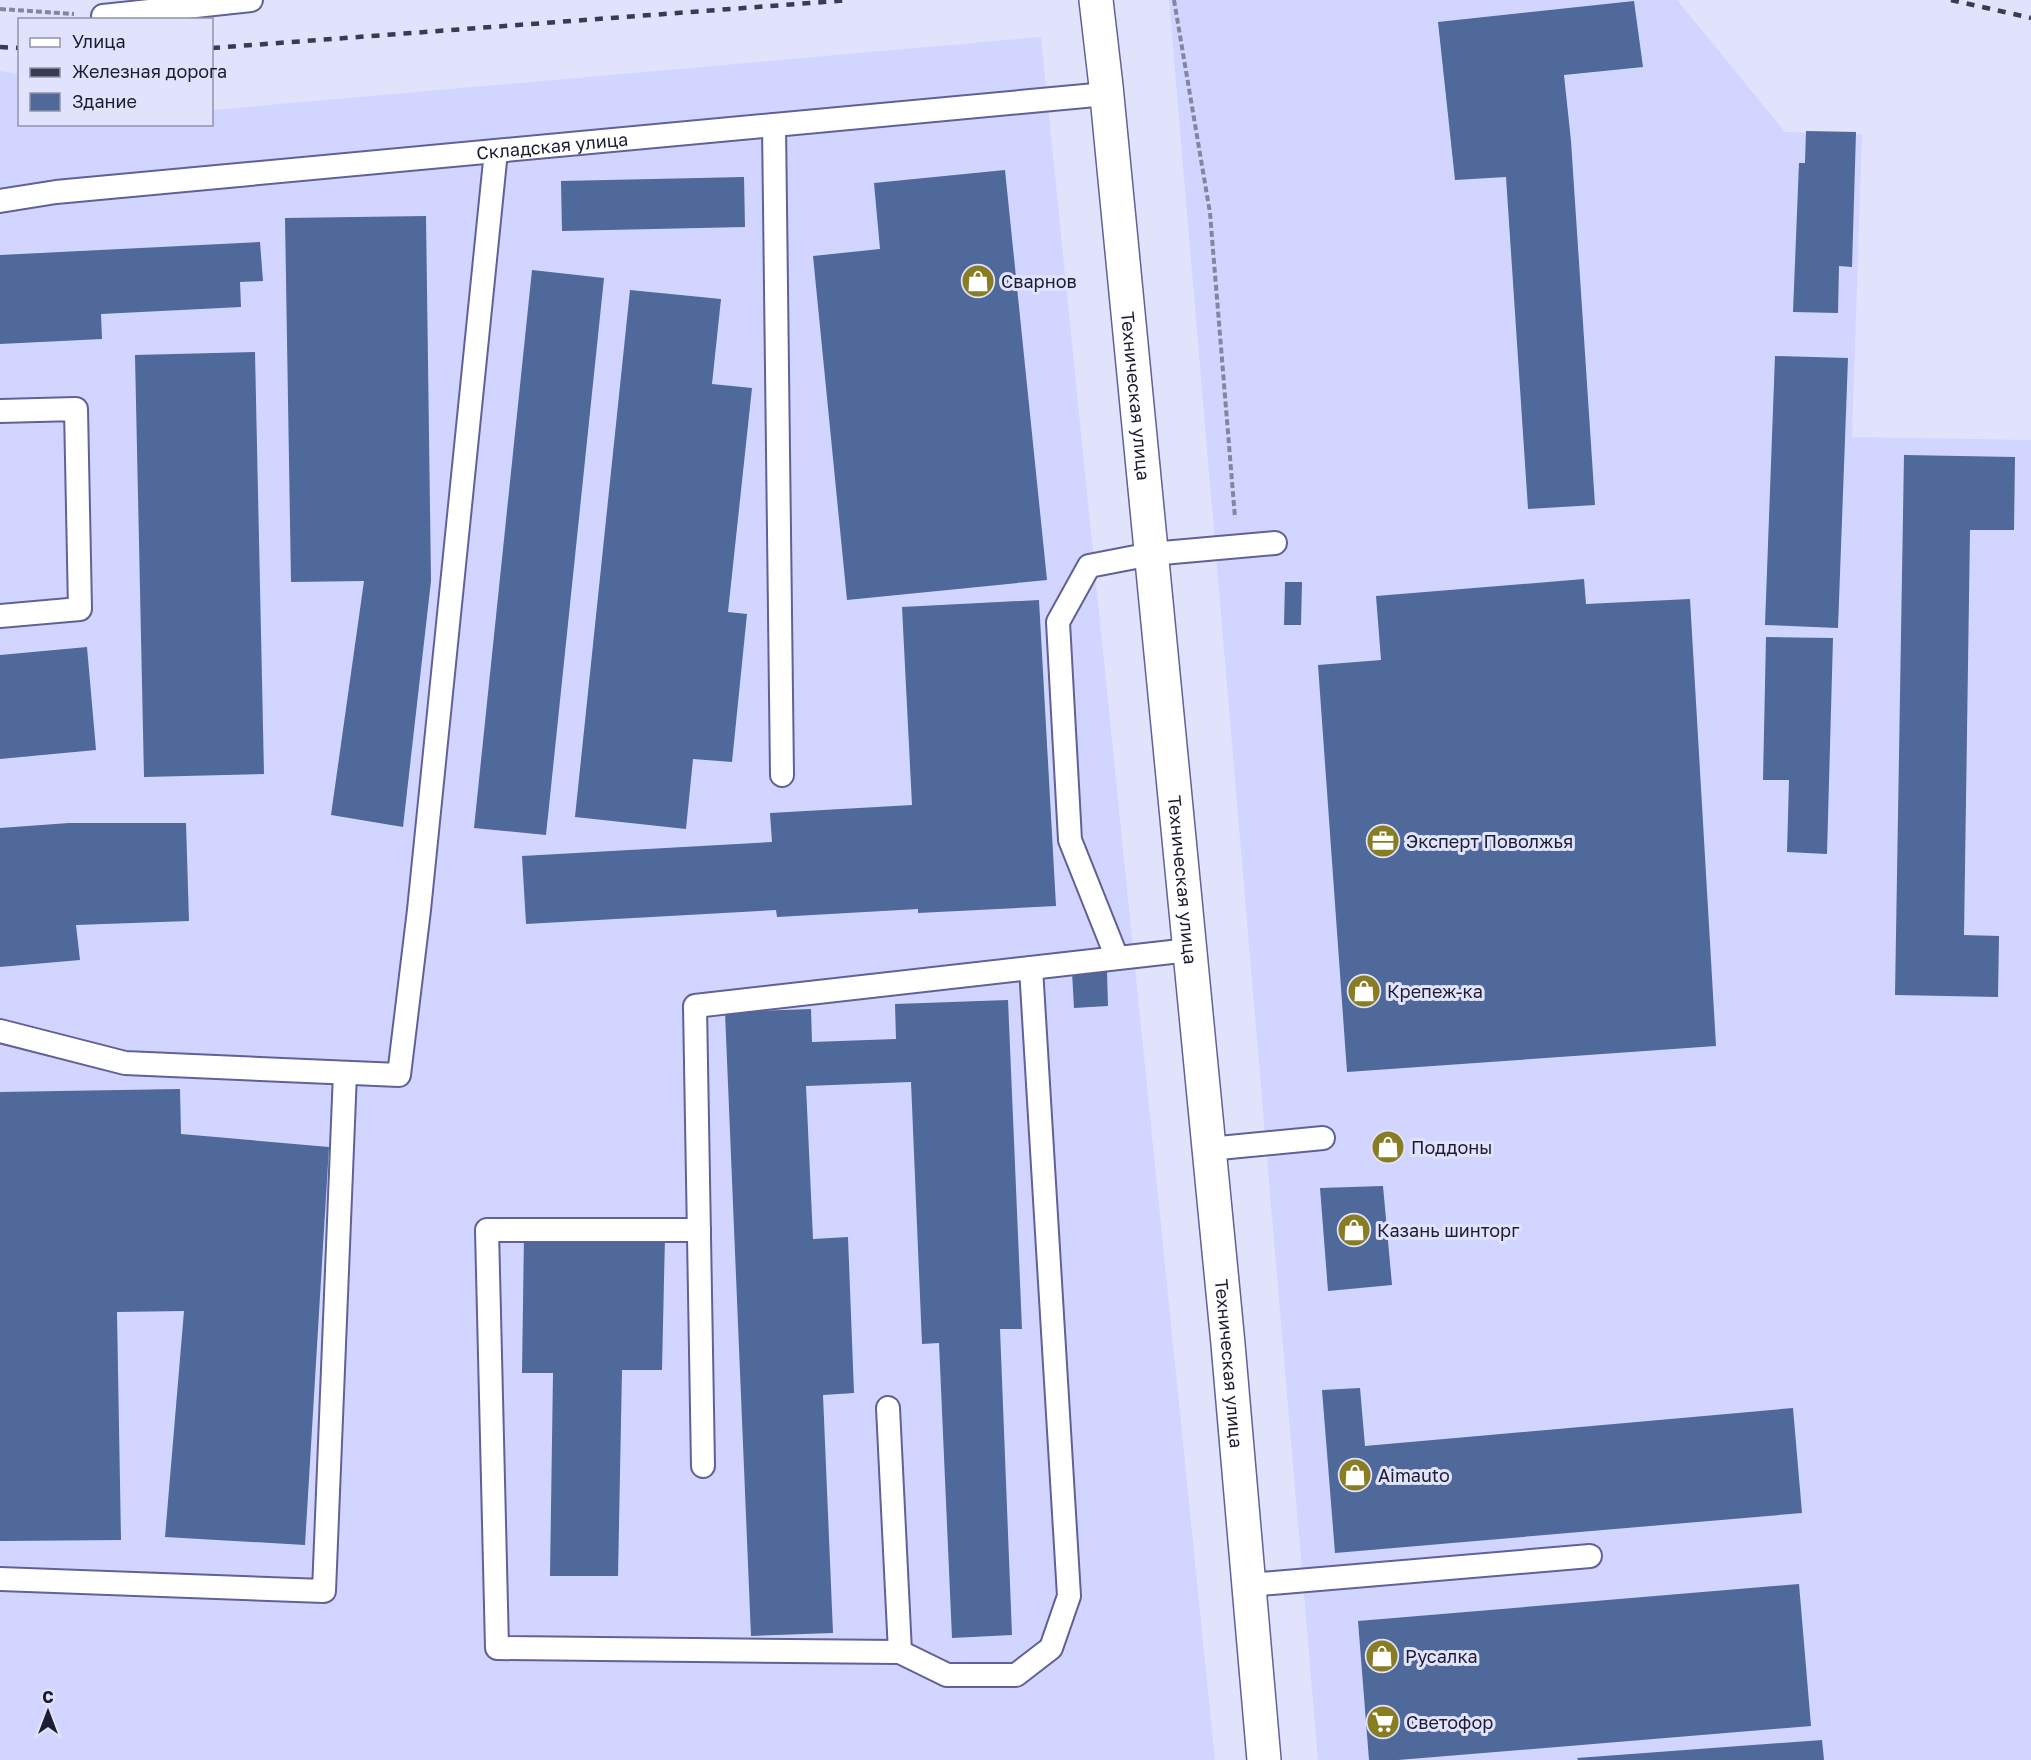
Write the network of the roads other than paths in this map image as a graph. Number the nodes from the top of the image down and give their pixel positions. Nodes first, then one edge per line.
1 (251, 0) edge
2 (1096, 0) edge
3 (104, 16) road end
4 (1106, 94) junction
5 (774, 125) junction
6 (496, 150) junction
7 (0, 201) edge
8 (0, 411) edge
9 (1275, 543) dead end
10 (1151, 554) junction
11 (0, 616) edge
12 (782, 775) dead end
13 (1190, 950) junction
14 (1117, 958) junction
15 (1031, 968) junction
16 (0, 1031) edge
17 (345, 1073) junction
18 (1323, 1138) dead end
19 (1209, 1149) junction
20 (699, 1230) junction
21 (888, 1408) dead end
22 (703, 1466) dead end
23 (1590, 1556) dead end
24 (0, 1579) edge
25 (1250, 1585) junction
26 (900, 1652) junction
27 (1264, 1760) edge

1 - 3 lane
2 - 4 main road, Техническая улица
4 - 5 lane, Складская улица
4 - 10 main road, Техническая улица
5 - 6 lane, Складская улица
5 - 12 lane
6 - 7 lane, Складская улица
6 - 17 lane
8 - 11 lane
9 - 10 lane
10 - 13 main road, Техническая улица
10 - 14 lane
13 - 14 lane
13 - 19 main road, Техническая улица
14 - 15 lane
15 - 20 lane
15 - 26 lane
16 - 17 lane
17 - 24 lane
18 - 19 lane
19 - 25 main road, Техническая улица
20 - 22 lane
20 - 26 lane
21 - 26 lane
23 - 25 lane
25 - 27 main road, Техническая улица

